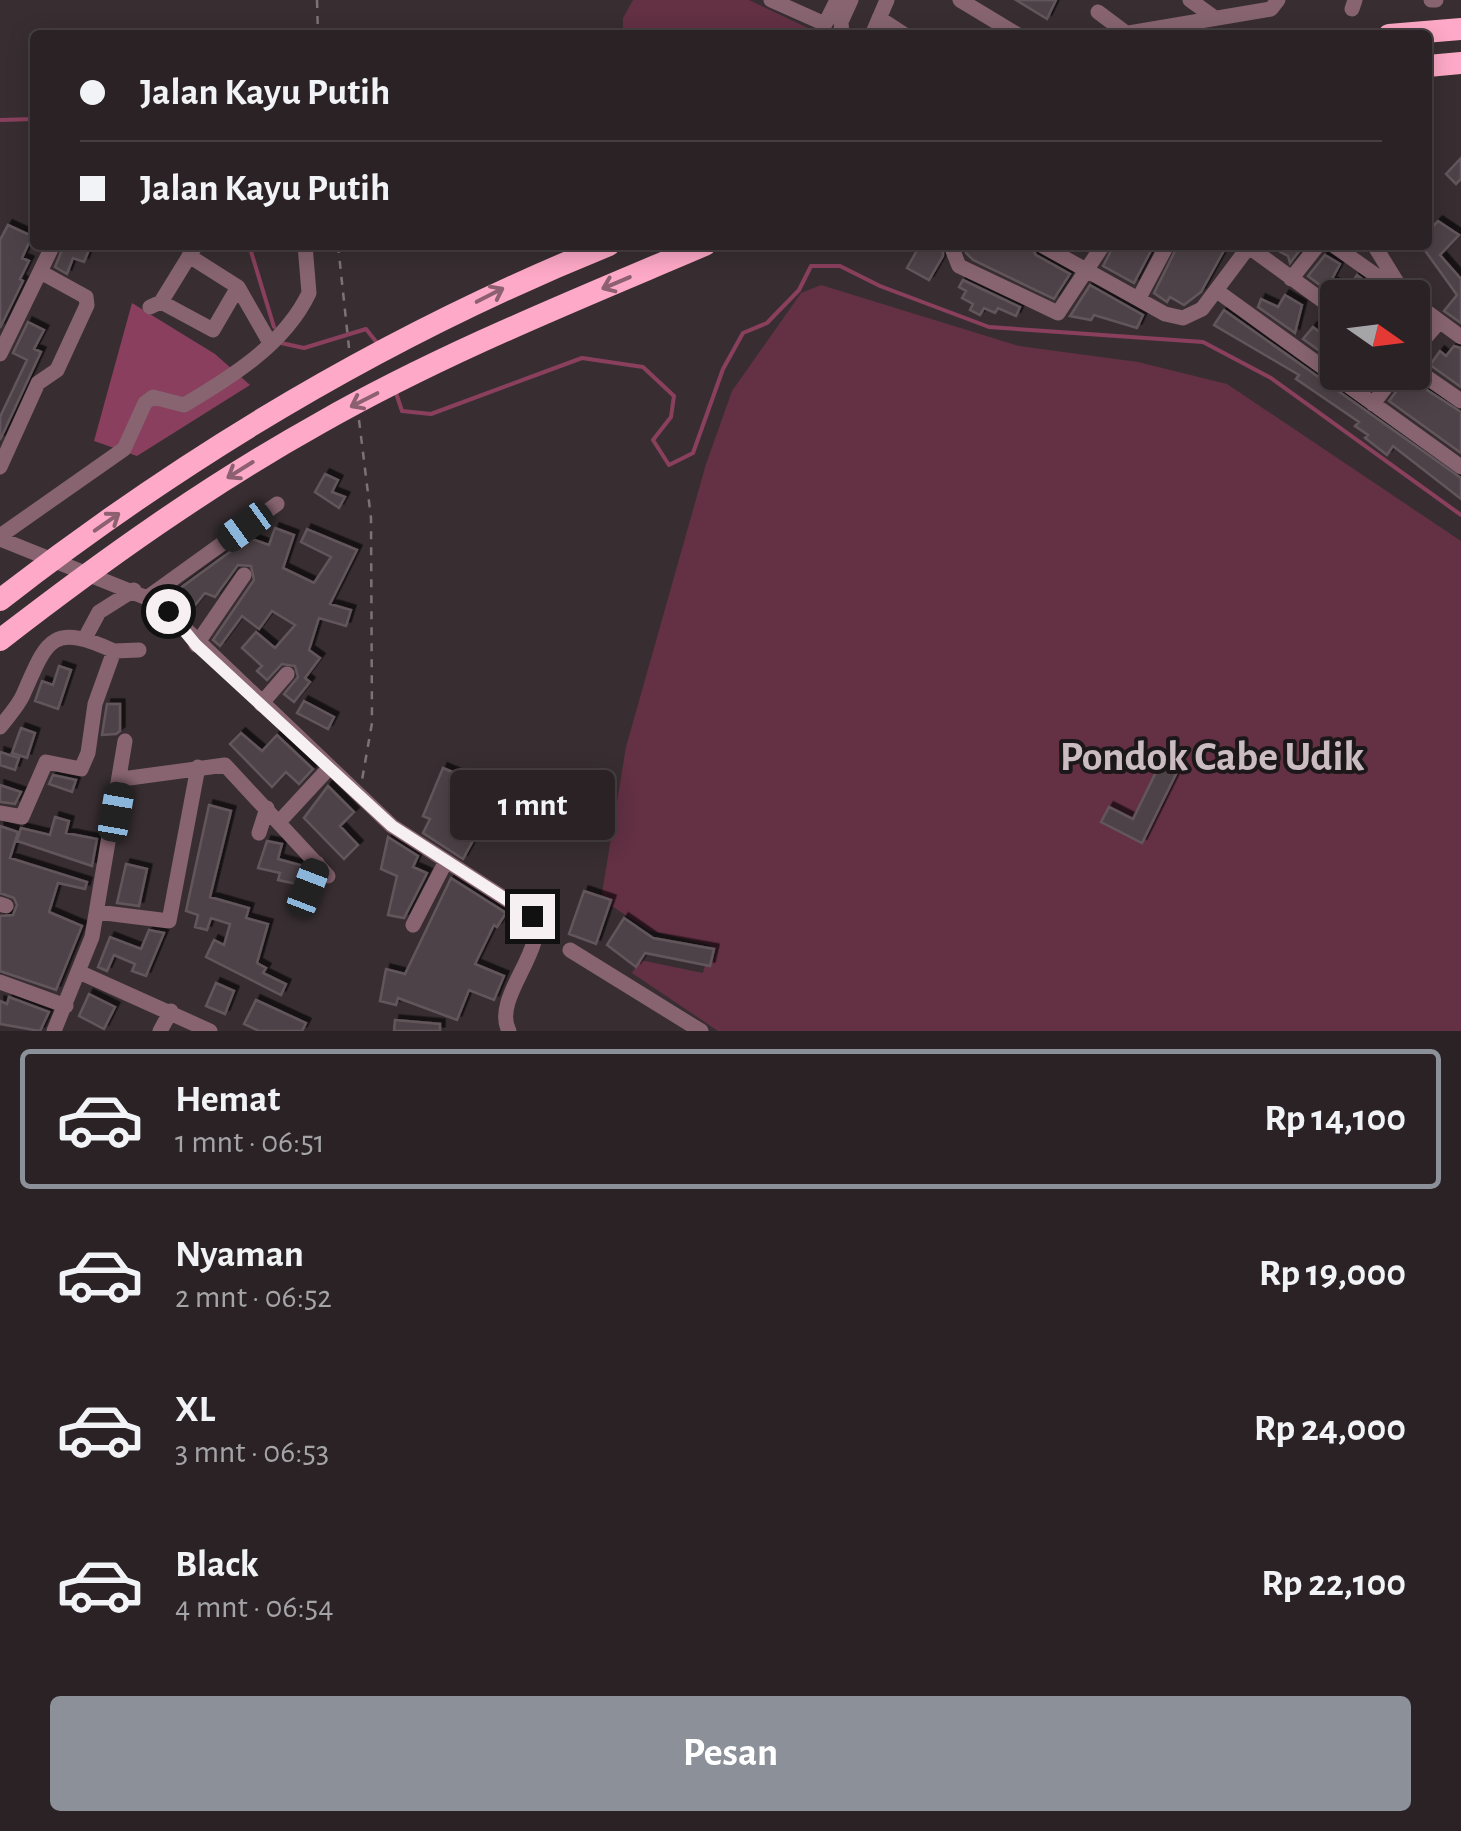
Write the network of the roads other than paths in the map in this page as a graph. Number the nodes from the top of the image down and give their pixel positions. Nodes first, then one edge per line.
1 (770, 0) edge
2 (837, 0) edge
3 (851, 0) edge
4 (887, 0) edge
5 (960, 0) edge
6 (1190, 0) edge
7 (1278, 0) edge
8 (1098, 12) dead end
9 (879, 18) junction
10 (1215, 18) junction
11 (1461, 29) edge
12 (842, 30) edge
13 (874, 30) edge
14 (897, 30) edge
15 (1010, 30) edge
16 (1118, 30) edge
17 (1145, 30) edge
18 (1432, 31) edge
19 (1461, 64) edge
20 (1432, 66) edge
21 (51, 250) edge
22 (305, 250) edge
23 (597, 250) edge
24 (693, 250) edge
25 (952, 250) edge
26 (1050, 250) edge
27 (1100, 250) edge
28 (1164, 250) edge
29 (1246, 250) edge
30 (1254, 250) edge
31 (1314, 250) edge
32 (1340, 250) edge
33 (1377, 250) edge
34 (193, 251) edge
35 (1088, 271) junction
36 (46, 275) dead end
37 (1292, 279) junction
38 (1383, 280) edge
39 (1396, 280) edge
40 (238, 287) junction
41 (1217, 291) junction
42 (1140, 296) junction
43 (1320, 299) edge
44 (1430, 315) edge
45 (1439, 322) junction
46 (1430, 332) edge
47 (1461, 337) edge
48 (270, 344) junction
49 (0, 354) edge
50 (1430, 379) edge
51 (1384, 390) edge
52 (1461, 401) edge
53 (1373, 404) junction
54 (2, 457) edge
55 (1461, 467) edge
56 (277, 504) dead end
57 (5, 540) edge
58 (244, 575) dead end
59 (136, 591) junction
60 (0, 600) edge
61 (85, 638) junction
62 (0, 640) edge
63 (196, 645) junction
64 (139, 650) dead end
65 (114, 651) junction
66 (287, 674) dead end
67 (260, 704) junction
68 (0, 727) edge
69 (124, 741) dead end
70 (198, 767) junction
71 (329, 768) junction
72 (122, 779) junction
73 (266, 808) junction
74 (0, 813) edge
75 (280, 822) junction
76 (259, 833) dead end
77 (317, 863) junction
78 (445, 863) junction
79 (328, 876) dead end
80 (308, 888) dead end
81 (97, 912) junction
82 (413, 925) dead end
83 (570, 950) dead end
84 (79, 972) junction
85 (0, 982) edge
86 (66, 1006) junction
87 (171, 1011) junction
88 (56, 1030) edge
89 (160, 1031) edge
90 (210, 1031) edge
91 (509, 1031) edge
92 (701, 1031) edge

1 - 2 street
3 - 12 street
4 - 9 street
5 - 15 street
6 - 10 street
7 - 10 street
8 - 16 street
9 - 13 street
9 - 14 street
10 - 17 street
11 - 18 highway
19 - 20 highway
21 - 49 street
22 - 48 street
60 -> 23 highway
24 -> 62 highway
25 - 35 street
26 - 35 street
27 - 35 street
28 - 42 street
29 - 41 street
30 - 37 street
31 - 37 street
32 - 38 street
33 - 39 street
34 - 40 street
34 - 40 street
35 - 42 street
36 - 54 street
37 - 43 street
40 - 48 street
41 - 42 street
41 - 53 street
44 - 45 street
45 - 46 street
45 - 47 street
48 - 57 street
50 - 52 street
51 - 53 street
53 - 55 street
56 - 59 street
57 - 59 street
58 - 63 street
59 - 61 street
59 - 63 street
61 - 65 street
61 - 68 street
63 - 67 street
64 - 65 street
65 - 74 street
66 - 67 street
67 - 71 street
69 - 72 street
70 - 72 street
70 - 73 street
70 - 81 street
71 - 75 street
71 - 78 street
72 - 81 street
73 - 75 street
73 - 76 street
75 - 77 street
77 - 79 street
77 - 80 street
78 - 82 street
78 - 91 street
81 - 84 street
83 - 92 street
84 - 86 street
84 - 87 street
85 - 86 street
86 - 88 street
87 - 89 street
87 - 90 street

